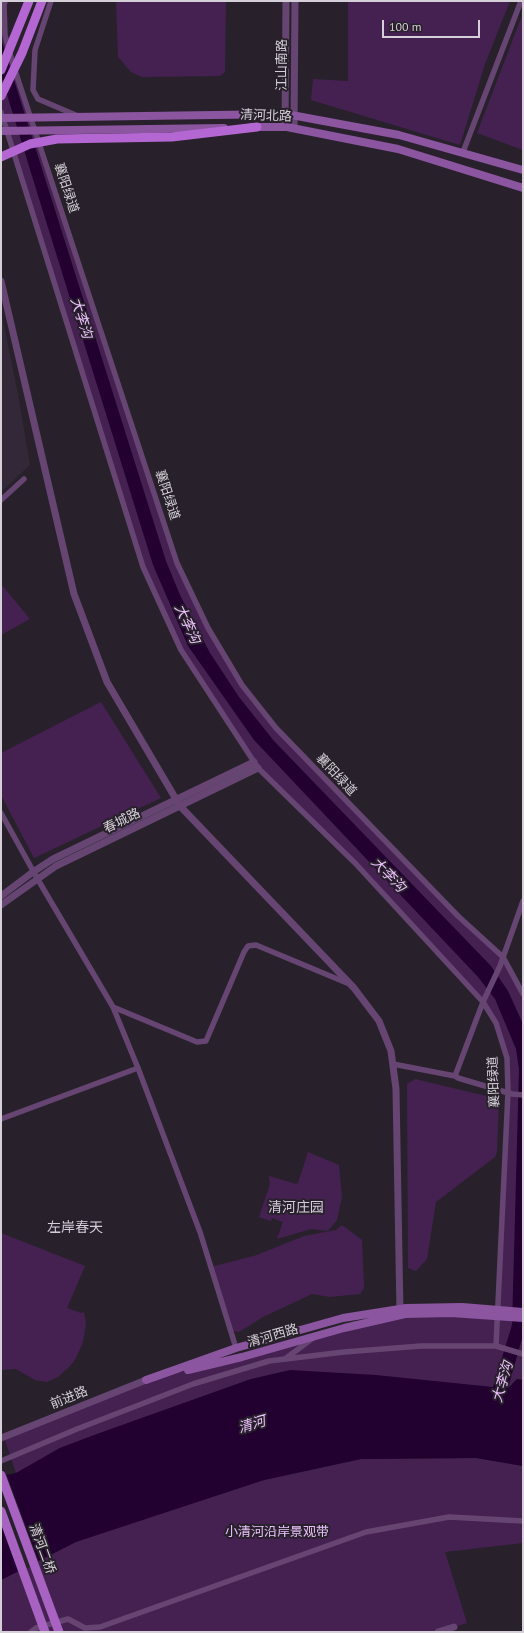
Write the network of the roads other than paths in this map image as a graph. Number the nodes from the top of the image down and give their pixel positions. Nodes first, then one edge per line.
1 (5, 1) edge
2 (28, 1) edge
3 (42, 1) edge
4 (51, 1) edge
5 (286, 1) edge
6 (295, 1) edge
7 (521, 1) edge
8 (1, 57) edge
9 (1, 70) edge
10 (1, 96) edge
11 (1, 112) edge
12 (285, 114) junction
13 (294, 115) junction
14 (80, 117) junction
15 (1, 118) edge
16 (257, 127) junction
17 (290, 128) junction
18 (1, 131) edge
19 (463, 152) junction
20 (1, 157) edge
21 (523, 170) edge
22 (523, 188) edge
23 (1, 281) edge
24 (24, 479) dead end
25 (1, 500) edge
26 (256, 765) junction
27 (178, 803) junction
28 (1, 813) edge
29 (35, 875) junction
30 (1, 896) edge
31 (523, 901) edge
32 (1, 905) edge
33 (503, 957) junction
34 (351, 984) junction
35 (523, 994) edge
36 (483, 1002) junction
37 (113, 1007) junction
38 (393, 1064) junction
39 (138, 1068) junction
40 (455, 1076) junction
41 (510, 1093) junction
42 (523, 1095) edge
43 (1, 1119) edge
44 (523, 1312) edge
45 (401, 1313) junction
46 (500, 1313) junction
47 (523, 1318) edge
48 (316, 1336) junction
49 (499, 1347) junction
50 (236, 1348) junction
51 (523, 1354) edge
52 (284, 1360) junction
53 (146, 1380) junction
54 (1, 1438) edge
55 (1, 1461) edge
56 (1, 1474) edge
57 (1, 1511) edge
58 (523, 1521) edge
59 (454, 1627) dead end
60 (31, 1632) edge
61 (45, 1632) edge
62 (59, 1632) edge
63 (438, 1632) edge

1 - 33 street, 襄阳绿道
2 - 8 highway
2 - 9 highway
3 - 10 highway
4 - 14 street
5 - 12 street, 江山南路
6 - 13 street, 江山南路
7 - 19 street
11 - 26 street, 襄阳绿道
12 - 13 main road, 清河北路
12 - 14 main road, 清河北路
12 - 17 street, 江山南路
13 - 17 street, 江山南路
13 - 19 main road, 清河北路
14 - 15 main road, 清河北路
16 - 17 main road, 清河北路
16 - 18 main road, 清河北路
16 - 20 highway
17 - 22 main road, 清河北路
19 - 21 main road, 清河北路
23 - 27 street
24 - 25 street
26 - 27 street, 春城路
26 - 36 street, 襄阳绿道
27 - 29 street, 春城路
27 - 34 street
28 - 29 street
29 - 30 street, 春城路
29 - 32 street, 春城路
29 - 37 street
31 - 33 street
33 - 35 street, 襄阳绿道
33 - 36 street
34 - 37 street
34 - 38 street
36 - 40 street
36 - 41 street, 襄阳绿道
37 - 39 street
38 - 40 street
38 - 45 street
39 - 43 street
39 - 50 street
40 - 41 street
41 - 42 street
41 - 46 street, 襄阳绿道
44 - 46 main road
45 - 46 main road
45 - 48 main road, 清河西路
45 - 50 main road
46 - 47 main road
46 - 49 street, 襄阳绿道
48 - 52 street
48 - 53 main road, 清河西路
49 - 51 street
49 - 52 street
50 - 53 main road
52 - 55 street
53 - 54 street, 前进路
56 - 62 main road, 清河二桥
57 - 61 main road, 清河二桥
58 - 60 street
59 - 63 street

